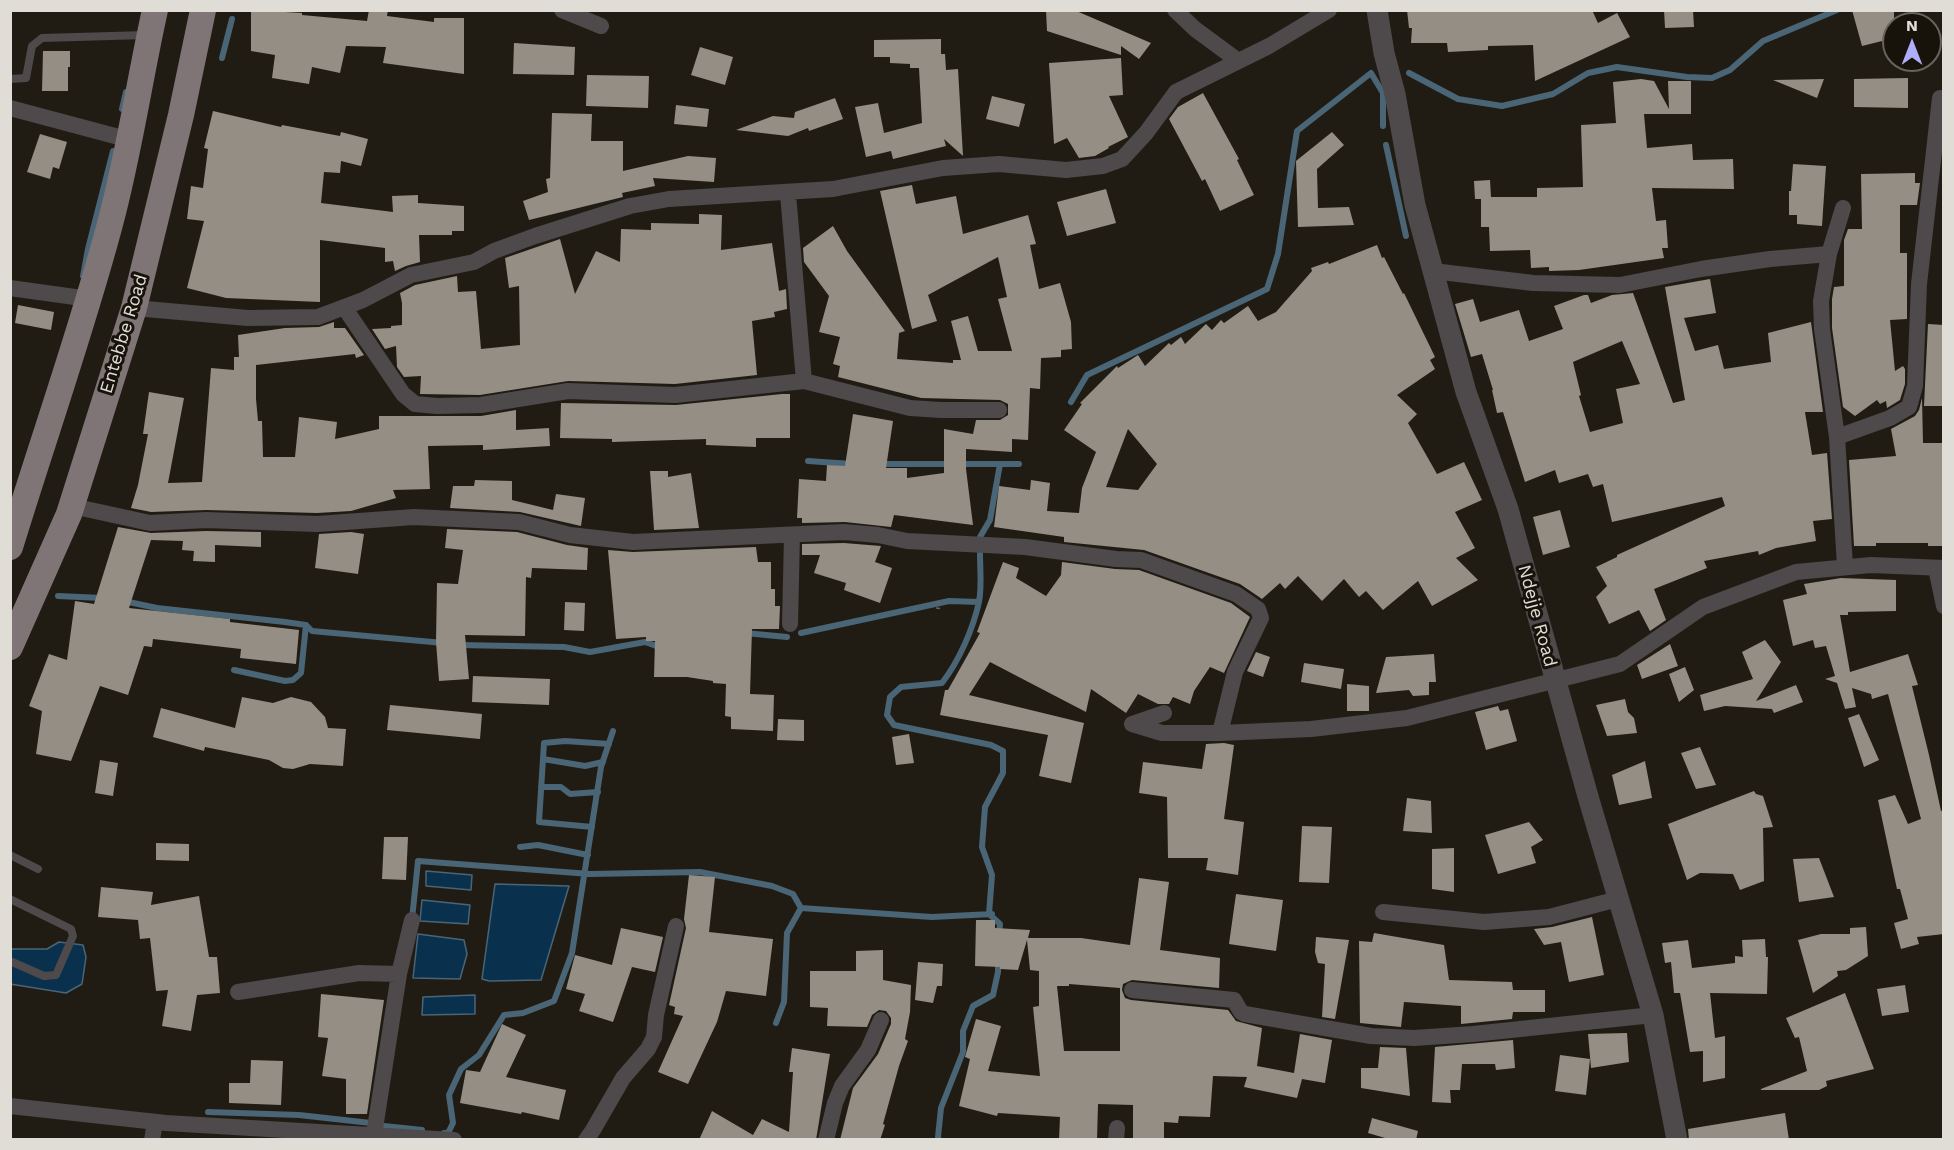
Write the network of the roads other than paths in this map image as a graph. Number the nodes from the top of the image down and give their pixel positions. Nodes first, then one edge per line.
1 (203, 10) edge
2 (562, 10) edge
3 (1175, 10) edge
4 (1329, 10) edge
5 (1377, 10) edge
6 (152, 23) edge
7 (601, 26) dead end
8 (1238, 60) junction
9 (10, 79) edge
10 (1940, 98) dead end
11 (10, 108) edge
12 (130, 140) junction
13 (788, 194) junction
14 (1843, 208) dead end
15 (1829, 254) junction
16 (1433, 271) junction
17 (10, 288) edge
18 (89, 299) junction
19 (345, 307) junction
20 (134, 308) junction
21 (804, 381) junction
22 (999, 410) dead end
23 (1837, 437) junction
24 (72, 506) junction
25 (792, 535) junction
26 (10, 546) edge
27 (1845, 566) junction
28 (1940, 568) edge
29 (1944, 606) edge
30 (790, 624) dead end
31 (10, 647) edge
32 (1554, 679) junction
33 (1164, 713) dead end
34 (1220, 733) junction
35 (10, 855) edge
36 (38, 869) dead end
37 (10, 899) edge
38 (1618, 899) junction
39 (1383, 912) dead end
40 (412, 920) dead end
41 (676, 926) dead end
42 (10, 961) edge
43 (399, 974) junction
44 (1132, 990) dead end
45 (238, 992) dead end
46 (1653, 1016) junction
47 (881, 1020) dead end
48 (10, 1106) edge
49 (155, 1122) junction
50 (374, 1135) junction
51 (152, 1140) edge
52 (454, 1140) edge
53 (586, 1140) edge
54 (826, 1140) edge
55 (1677, 1140) edge

1 - 20 main road, Entebbe Road
2 - 7 street
3 - 8 street
4 - 8 street
5 - 16 street, Ndejje Road
6 - 9 lane
6 - 12 main road
8 - 13 street
10 - 23 street
11 - 12 street
12 - 18 main road
13 - 19 street
13 - 21 street
14 - 15 street
15 - 16 street
15 - 23 street
16 - 32 street, Ndejje Road
17 - 18 street
18 - 26 main road
19 - 20 street
19 - 21 street
20 - 24 main road, Entebbe Road
21 - 22 street
23 - 27 street
24 - 25 street
24 - 31 main road, Entebbe Road
25 - 30 street
25 - 34 street
27 - 28 street
27 - 32 street
28 - 29 street
32 - 34 street
32 - 38 street, Ndejje Road
33 - 34 street
35 - 36 lane
37 - 42 lane
38 - 39 street
38 - 46 street, Ndejje Road
40 - 43 street
41 - 53 street
43 - 45 street
43 - 50 street
44 - 46 street
46 - 55 street, Ndejje Road
47 - 54 street
48 - 49 street
49 - 50 street
49 - 51 street
50 - 52 street

